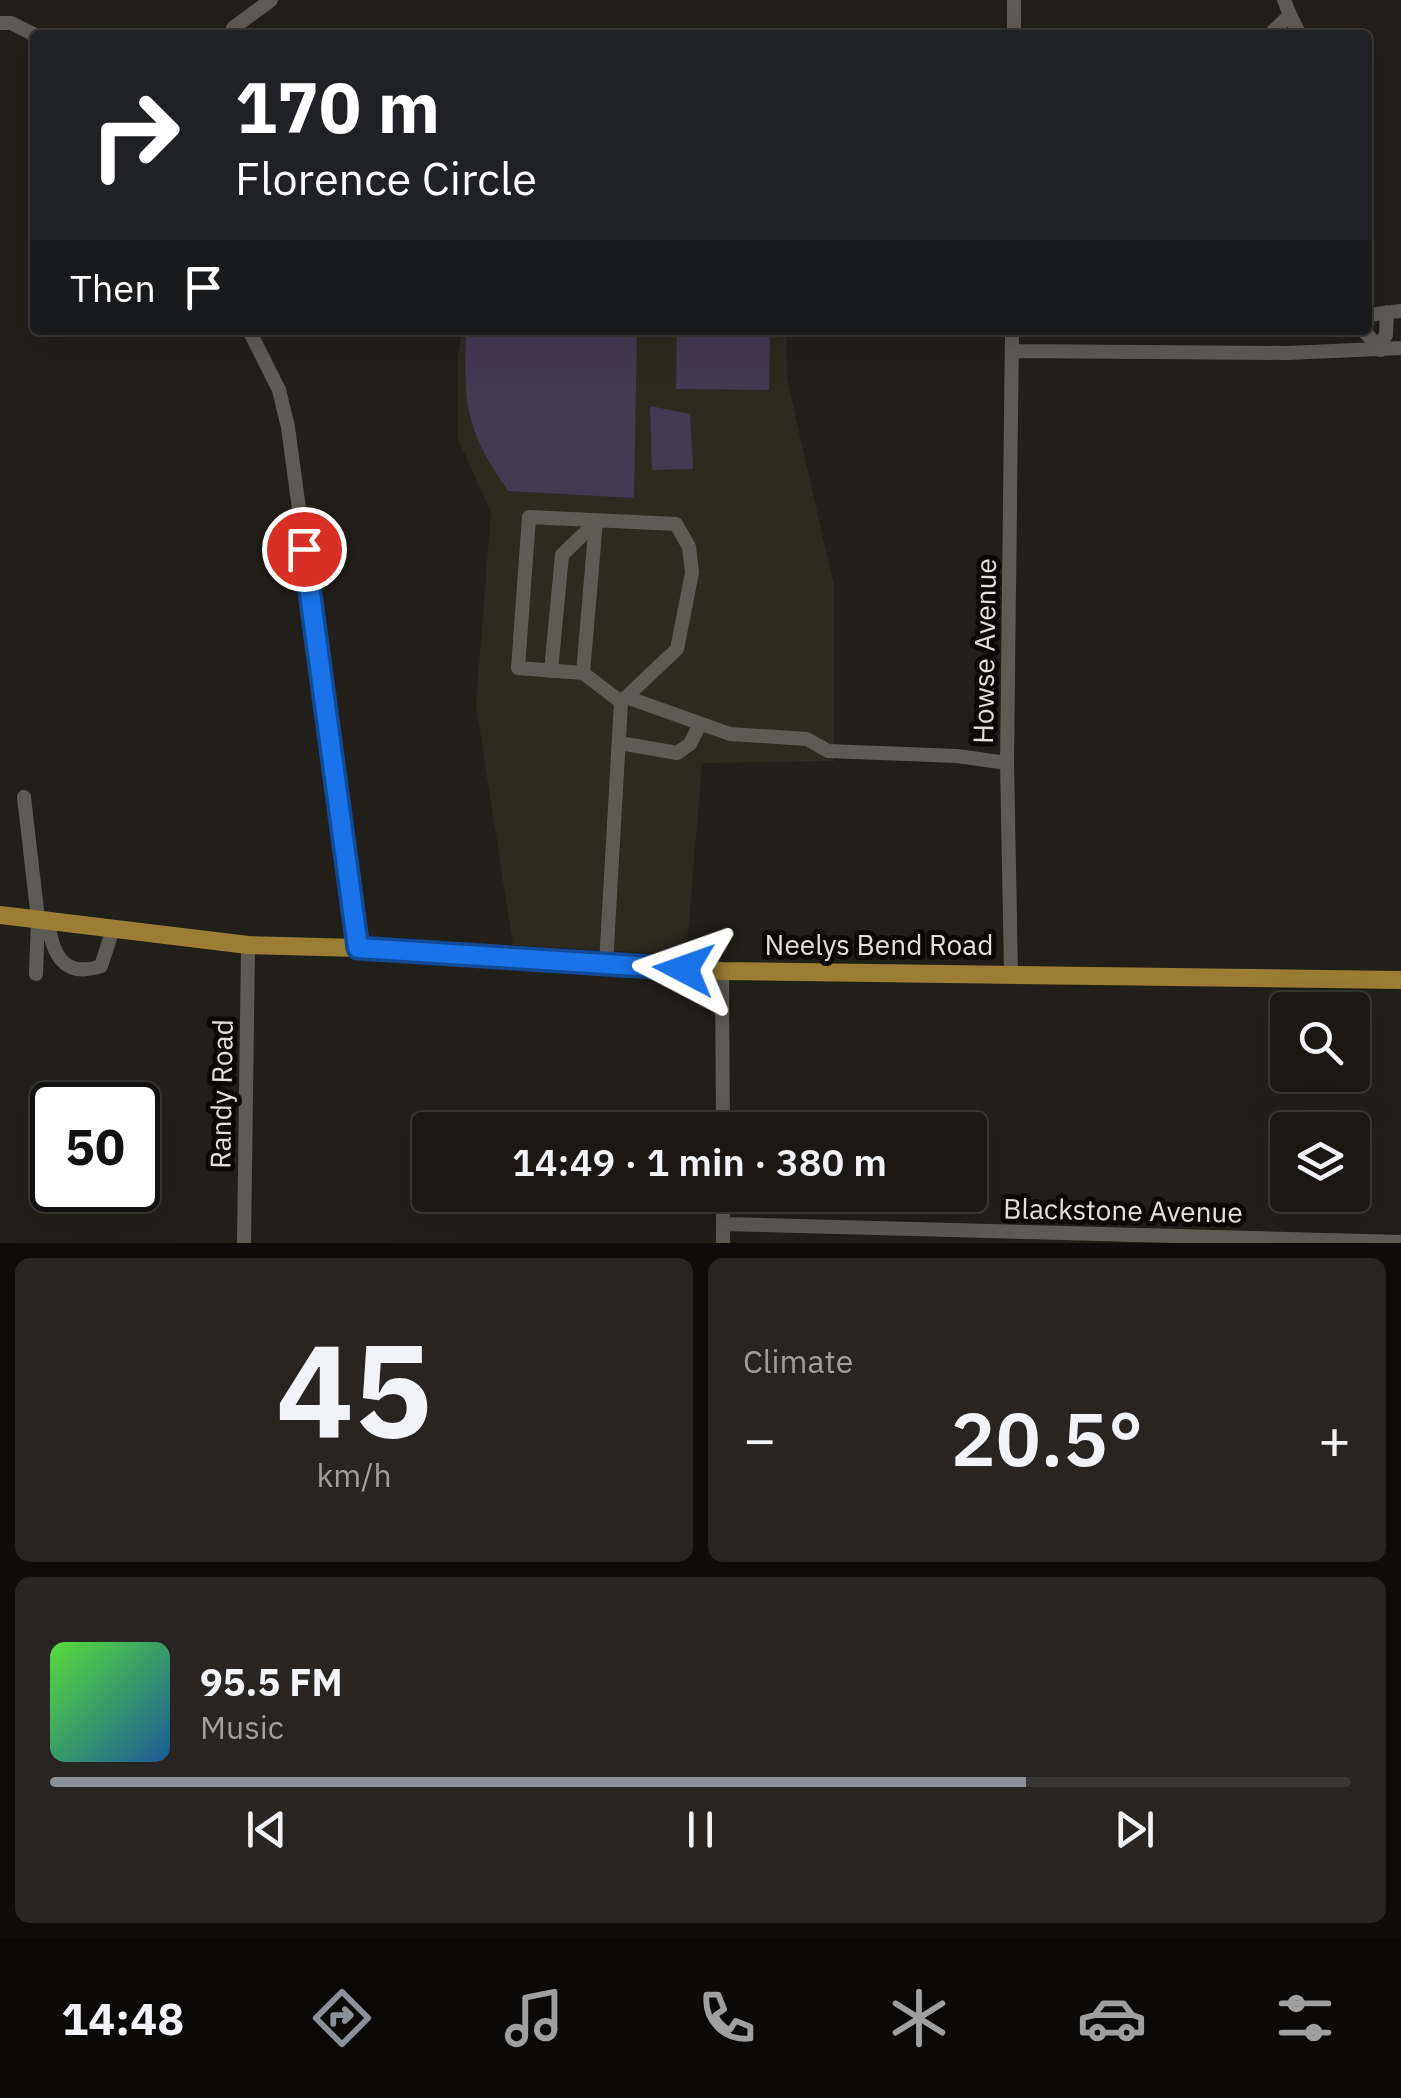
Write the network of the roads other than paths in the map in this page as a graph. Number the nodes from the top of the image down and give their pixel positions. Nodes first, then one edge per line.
1 (271, 0) edge
2 (1014, 0) edge
3 (1287, 8) edge
4 (37, 15) dead end
5 (0, 23) edge
6 (233, 28) dead end
7 (31, 30) edge
8 (1014, 30) edge
9 (1273, 30) edge
10 (30, 33) edge
11 (1394, 312) edge
12 (252, 335) edge
13 (1012, 335) edge
14 (1368, 335) edge
15 (1380, 348) junction
16 (1401, 348) edge
17 (1013, 351) junction
18 (596, 521) junction
19 (551, 672) junction
20 (583, 673) junction
21 (623, 699) junction
22 (700, 724) junction
23 (620, 743) junction
24 (1007, 762) junction
25 (24, 796) dead end
26 (0, 914) edge
27 (43, 920) junction
28 (113, 929) junction
29 (248, 945) junction
30 (358, 948) junction
31 (606, 964) junction
32 (722, 972) junction
33 (1012, 972) junction
34 (36, 974) dead end
35 (1401, 980) edge
36 (723, 1112) edge
37 (723, 1212) edge
38 (723, 1224) junction
39 (1401, 1242) edge
40 (244, 1243) edge
41 (723, 1243) edge

1 - 6 street
2 - 8 street
3 - 9 street
4 - 7 street
5 - 10 street
11 - 15 street
12 - 30 street
13 - 17 street, Howse Avenue
14 - 15 street
15 - 16 street
15 - 17 street
17 - 24 street, Howse Avenue
18 - 19 street
18 - 19 street
18 - 20 street
18 - 21 street
19 - 20 street
20 - 21 street
21 - 22 street
21 - 23 street
22 - 23 street
22 - 24 street
23 - 31 street
24 - 33 street, Howse Avenue
25 - 27 street
26 - 27 main road, Neelys Bend Road
27 - 28 main road, Neelys Bend Road
27 - 28 street
27 - 34 street
28 - 29 main road, Neelys Bend Road
29 - 30 main road, Neelys Bend Road
29 - 40 street, Randy Road
30 - 31 main road, Neelys Bend Road
31 - 32 main road, Neelys Bend Road
32 - 33 main road, Neelys Bend Road
32 - 36 street
33 - 35 main road, Neelys Bend Road
37 - 38 street
38 - 39 street, Blackstone Avenue
38 - 41 street

